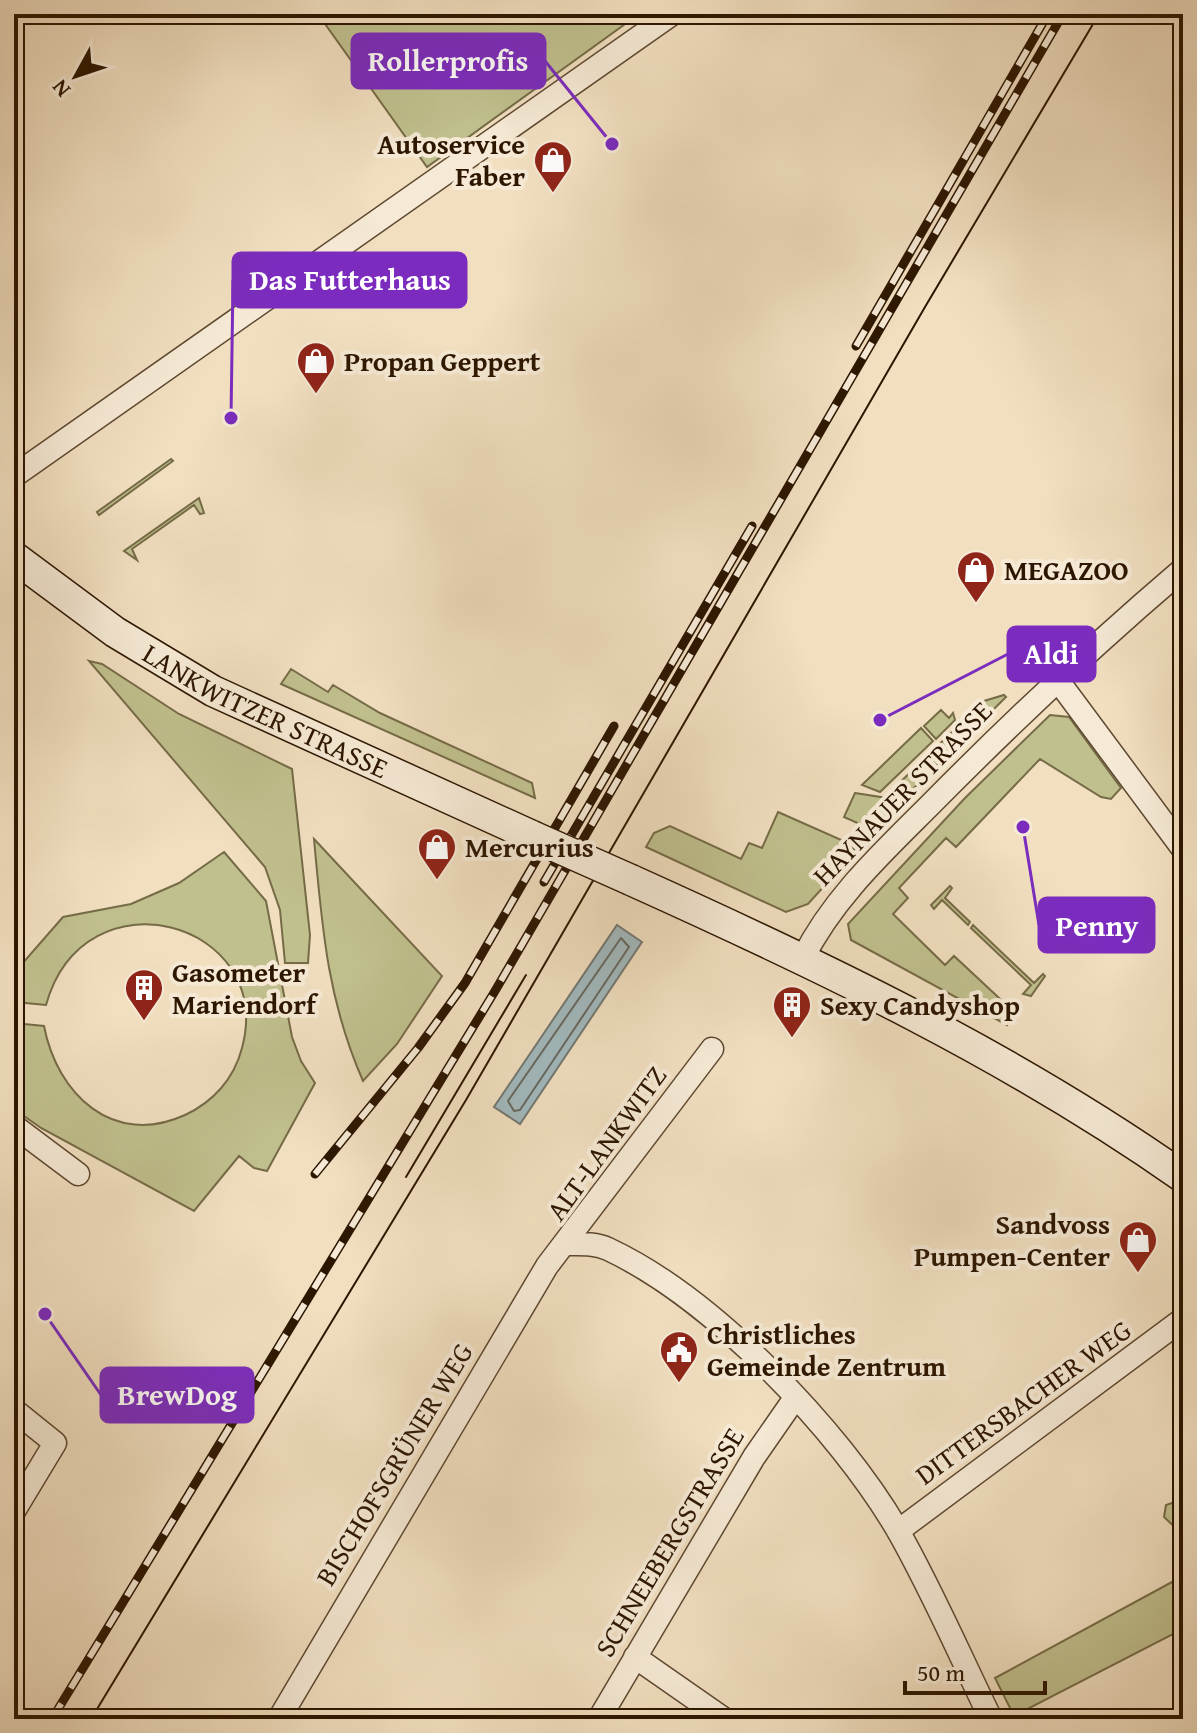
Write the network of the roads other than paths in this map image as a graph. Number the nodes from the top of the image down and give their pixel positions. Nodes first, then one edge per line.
1 (672, 14) edge
2 (14, 476) edge
3 (14, 557) edge
4 (1183, 569) edge
5 (1056, 678) junction
6 (1183, 849) edge
7 (803, 958) junction
8 (712, 1049) dead end
9 (14, 1126) edge
10 (78, 1174) dead end
11 (1183, 1177) edge
12 (567, 1244) junction
13 (1183, 1319) edge
14 (795, 1398) junction
15 (14, 1410) edge
16 (14, 1511) edge
17 (898, 1531) junction
18 (635, 1657) junction
19 (279, 1719) edge
20 (599, 1719) edge
21 (724, 1719) edge
22 (991, 1719) edge

1 - 2 street
3 - 7 main road, LANKWITZER STRASSE, bridge
4 - 5 street, HAYNAUER STRASSE
5 - 6 street
5 - 7 street, HAYNAUER STRASSE
7 - 11 main road, LANKWITZER STRASSE
8 - 12 street, ALT-LANKWITZ
9 - 10 street
12 - 14 street, ALT-LANKWITZ
12 - 19 street, BISCHOFSGRÜNER WEG
13 - 17 street, DITTERSBACHER WEG
14 - 17 street, ALT-LANKWITZ
14 - 18 street, SCHNEEBERGSTRASSE
15 - 16 street
17 - 22 street, ALT-LANKWITZ
18 - 20 street, SCHNEEBERGSTRASSE
18 - 21 street

